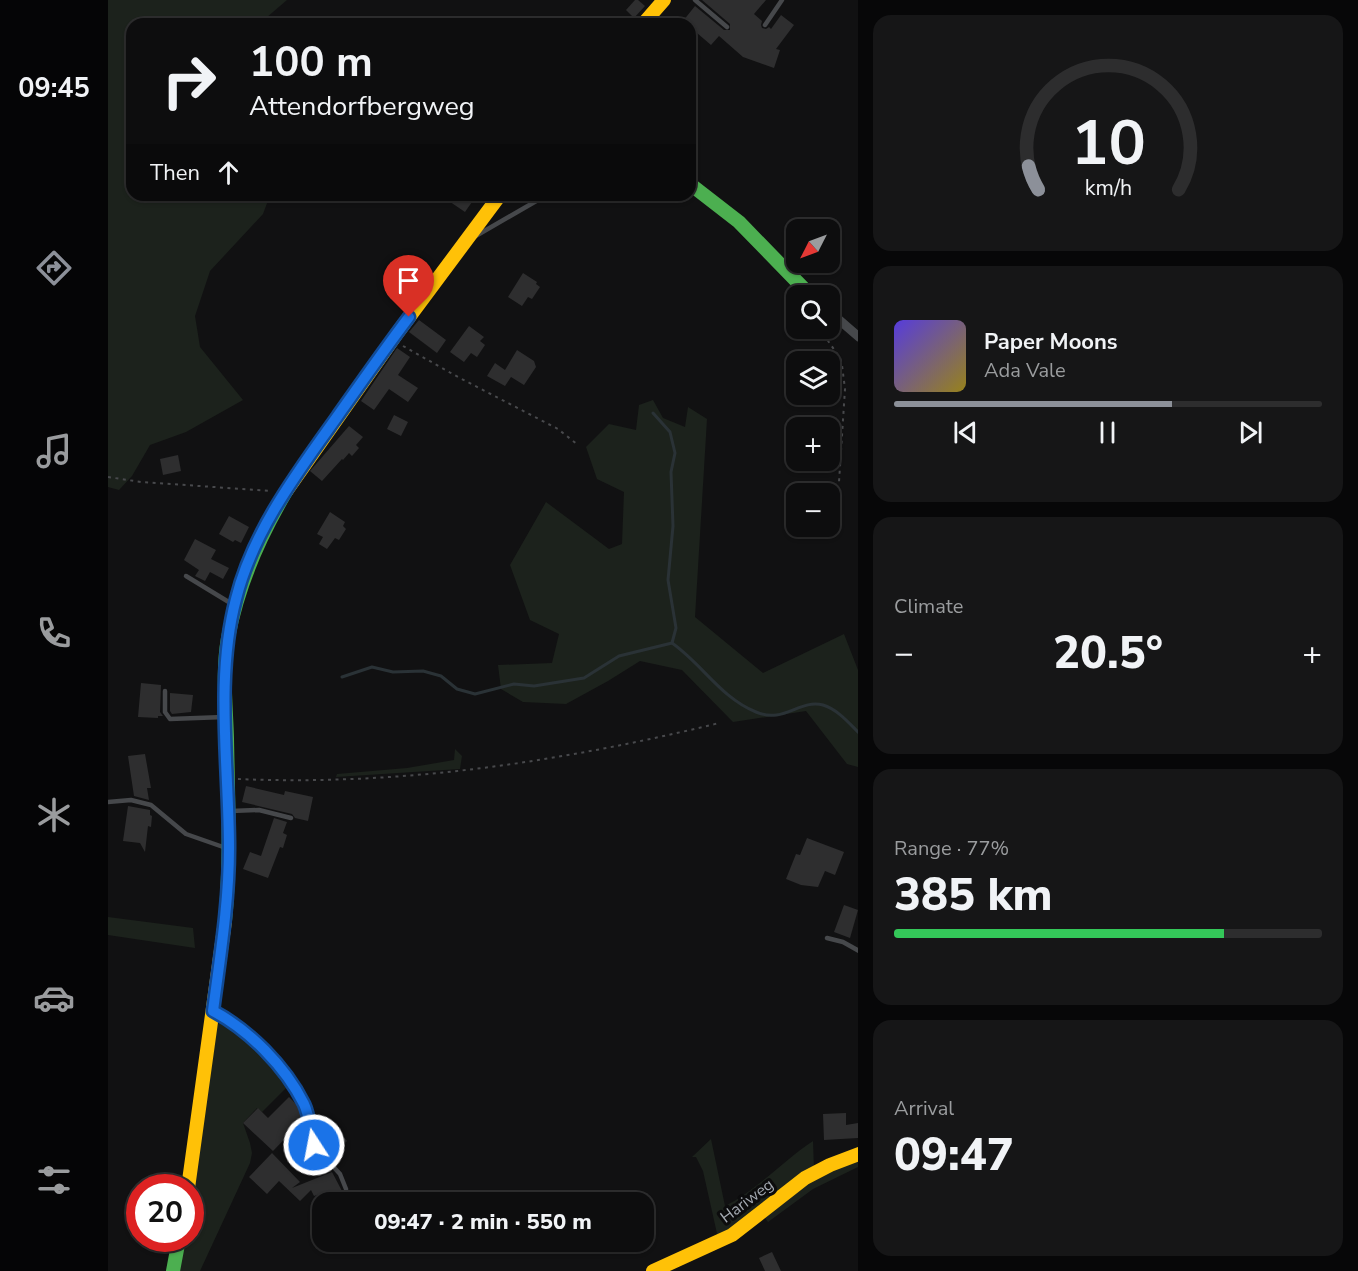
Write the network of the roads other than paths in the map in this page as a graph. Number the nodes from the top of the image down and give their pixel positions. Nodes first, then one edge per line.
1 (664, 0) edge
2 (695, 0) edge
3 (782, 0) edge
4 (648, 18) edge
5 (765, 25) dead end
6 (727, 27) dead end
7 (696, 188) edge
8 (496, 201) edge
9 (533, 201) edge
10 (468, 237) junction
11 (801, 285) edge
12 (840, 321) edge
13 (858, 337) edge
14 (186, 576) dead end
15 (234, 605) junction
16 (165, 691) dead end
17 (226, 717) junction
18 (108, 802) edge
19 (228, 811) junction
20 (291, 818) dead end
21 (229, 849) junction
22 (827, 938) dead end
23 (858, 951) edge
24 (213, 1011) junction
25 (858, 1154) edge
26 (190, 1174) edge
27 (346, 1189) dead end
28 (177, 1252) edge
29 (173, 1271) edge
30 (653, 1271) edge

1 - 4 street
2 - 6 lane
3 - 5 lane
7 - 11 street
8 - 10 street
9 - 10 lane
10 - 15 street
12 - 13 street
14 - 15 lane
15 - 17 street
16 - 17 lane
17 - 19 street
18 - 21 lane
19 - 20 lane
19 - 21 street
21 - 24 street
22 - 23 lane
24 - 26 street
24 - 27 lane
25 - 30 street, Hariweg
28 - 29 street

